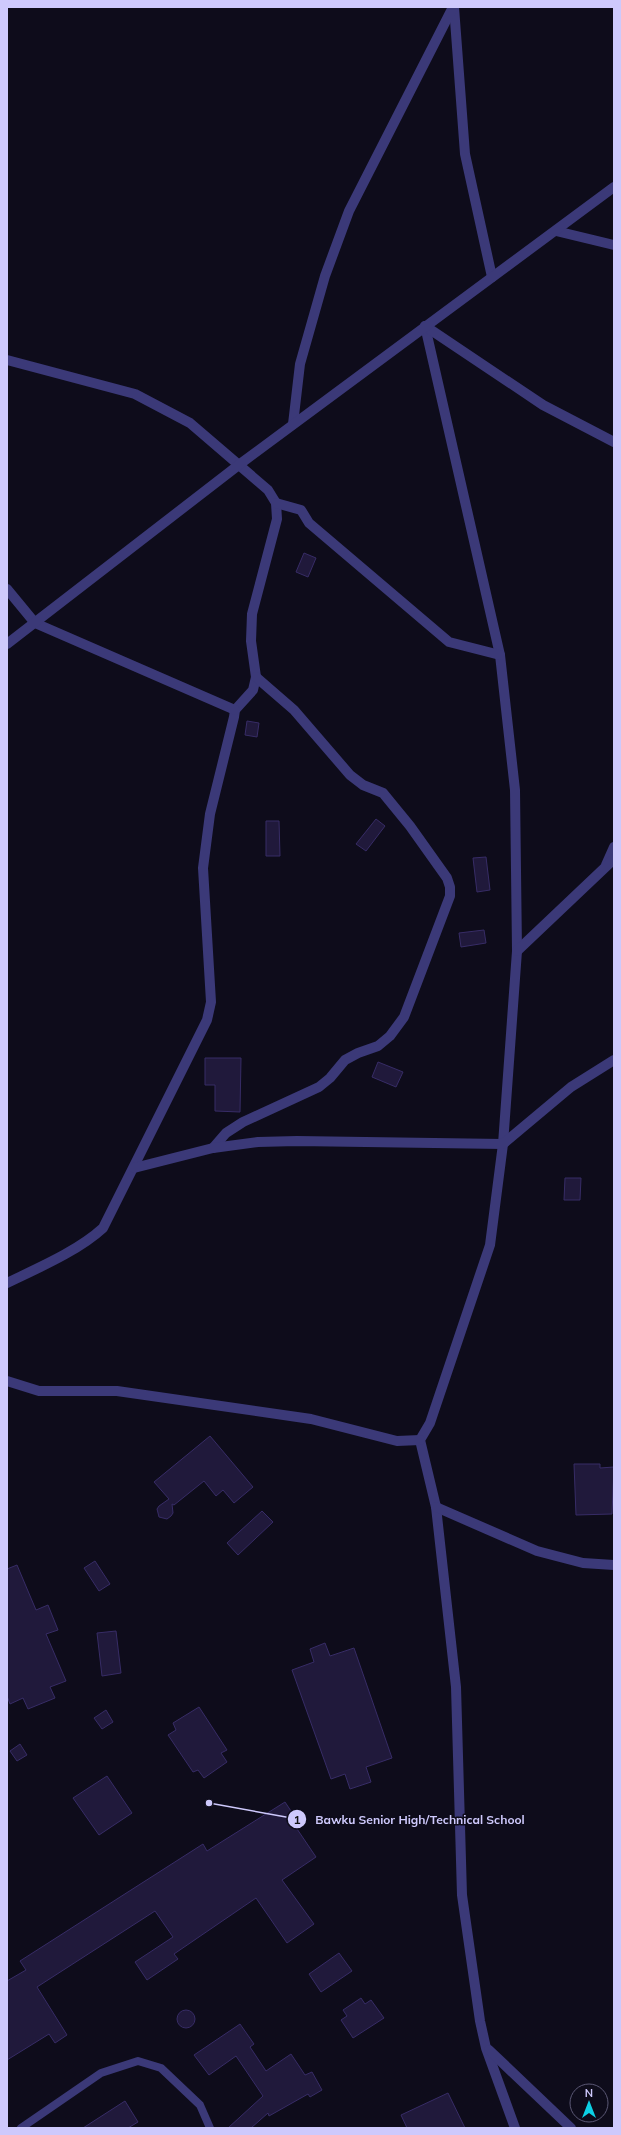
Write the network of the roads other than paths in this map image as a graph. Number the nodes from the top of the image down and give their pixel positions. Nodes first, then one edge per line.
1 (453, 7) edge
2 (614, 187) edge
3 (556, 231) junction
4 (614, 245) edge
5 (492, 277) junction
6 (425, 326) junction
7 (7, 360) edge
8 (293, 424) junction
9 (614, 442) edge
10 (240, 464) junction
11 (276, 503) junction
12 (7, 589) edge
13 (35, 623) junction
14 (7, 644) edge
15 (500, 655) junction
16 (256, 677) junction
17 (236, 710) junction
18 (614, 847) edge
19 (614, 859) edge
20 (605, 867) junction
21 (517, 951) junction
22 (614, 1060) edge
23 (503, 1144) junction
24 (213, 1148) junction
25 (134, 1168) junction
26 (7, 1283) edge
27 (7, 1381) edge
28 (420, 1440) junction
29 (436, 1507) junction
30 (614, 1565) edge
31 (486, 2048) junction
32 (21, 2128) edge
33 (210, 2128) edge
34 (514, 2128) edge
35 (571, 2128) edge

1 - 5 street
1 - 8 street
2 - 3 street
3 - 4 street
3 - 5 street
5 - 6 street
6 - 8 street
6 - 9 street
6 - 15 street
7 - 10 street
8 - 10 street
10 - 11 street
10 - 13 street
11 - 15 street
11 - 16 street
12 - 13 street
13 - 14 street
13 - 17 street
15 - 21 street
16 - 17 street
16 - 24 street
17 - 25 street
18 - 20 street
19 - 20 street
20 - 21 street
21 - 23 street
22 - 23 street
23 - 24 street
23 - 28 street
24 - 25 street
25 - 26 street
27 - 28 street
28 - 29 street
29 - 30 street
29 - 31 street
31 - 34 street
31 - 35 street
32 - 33 lane

